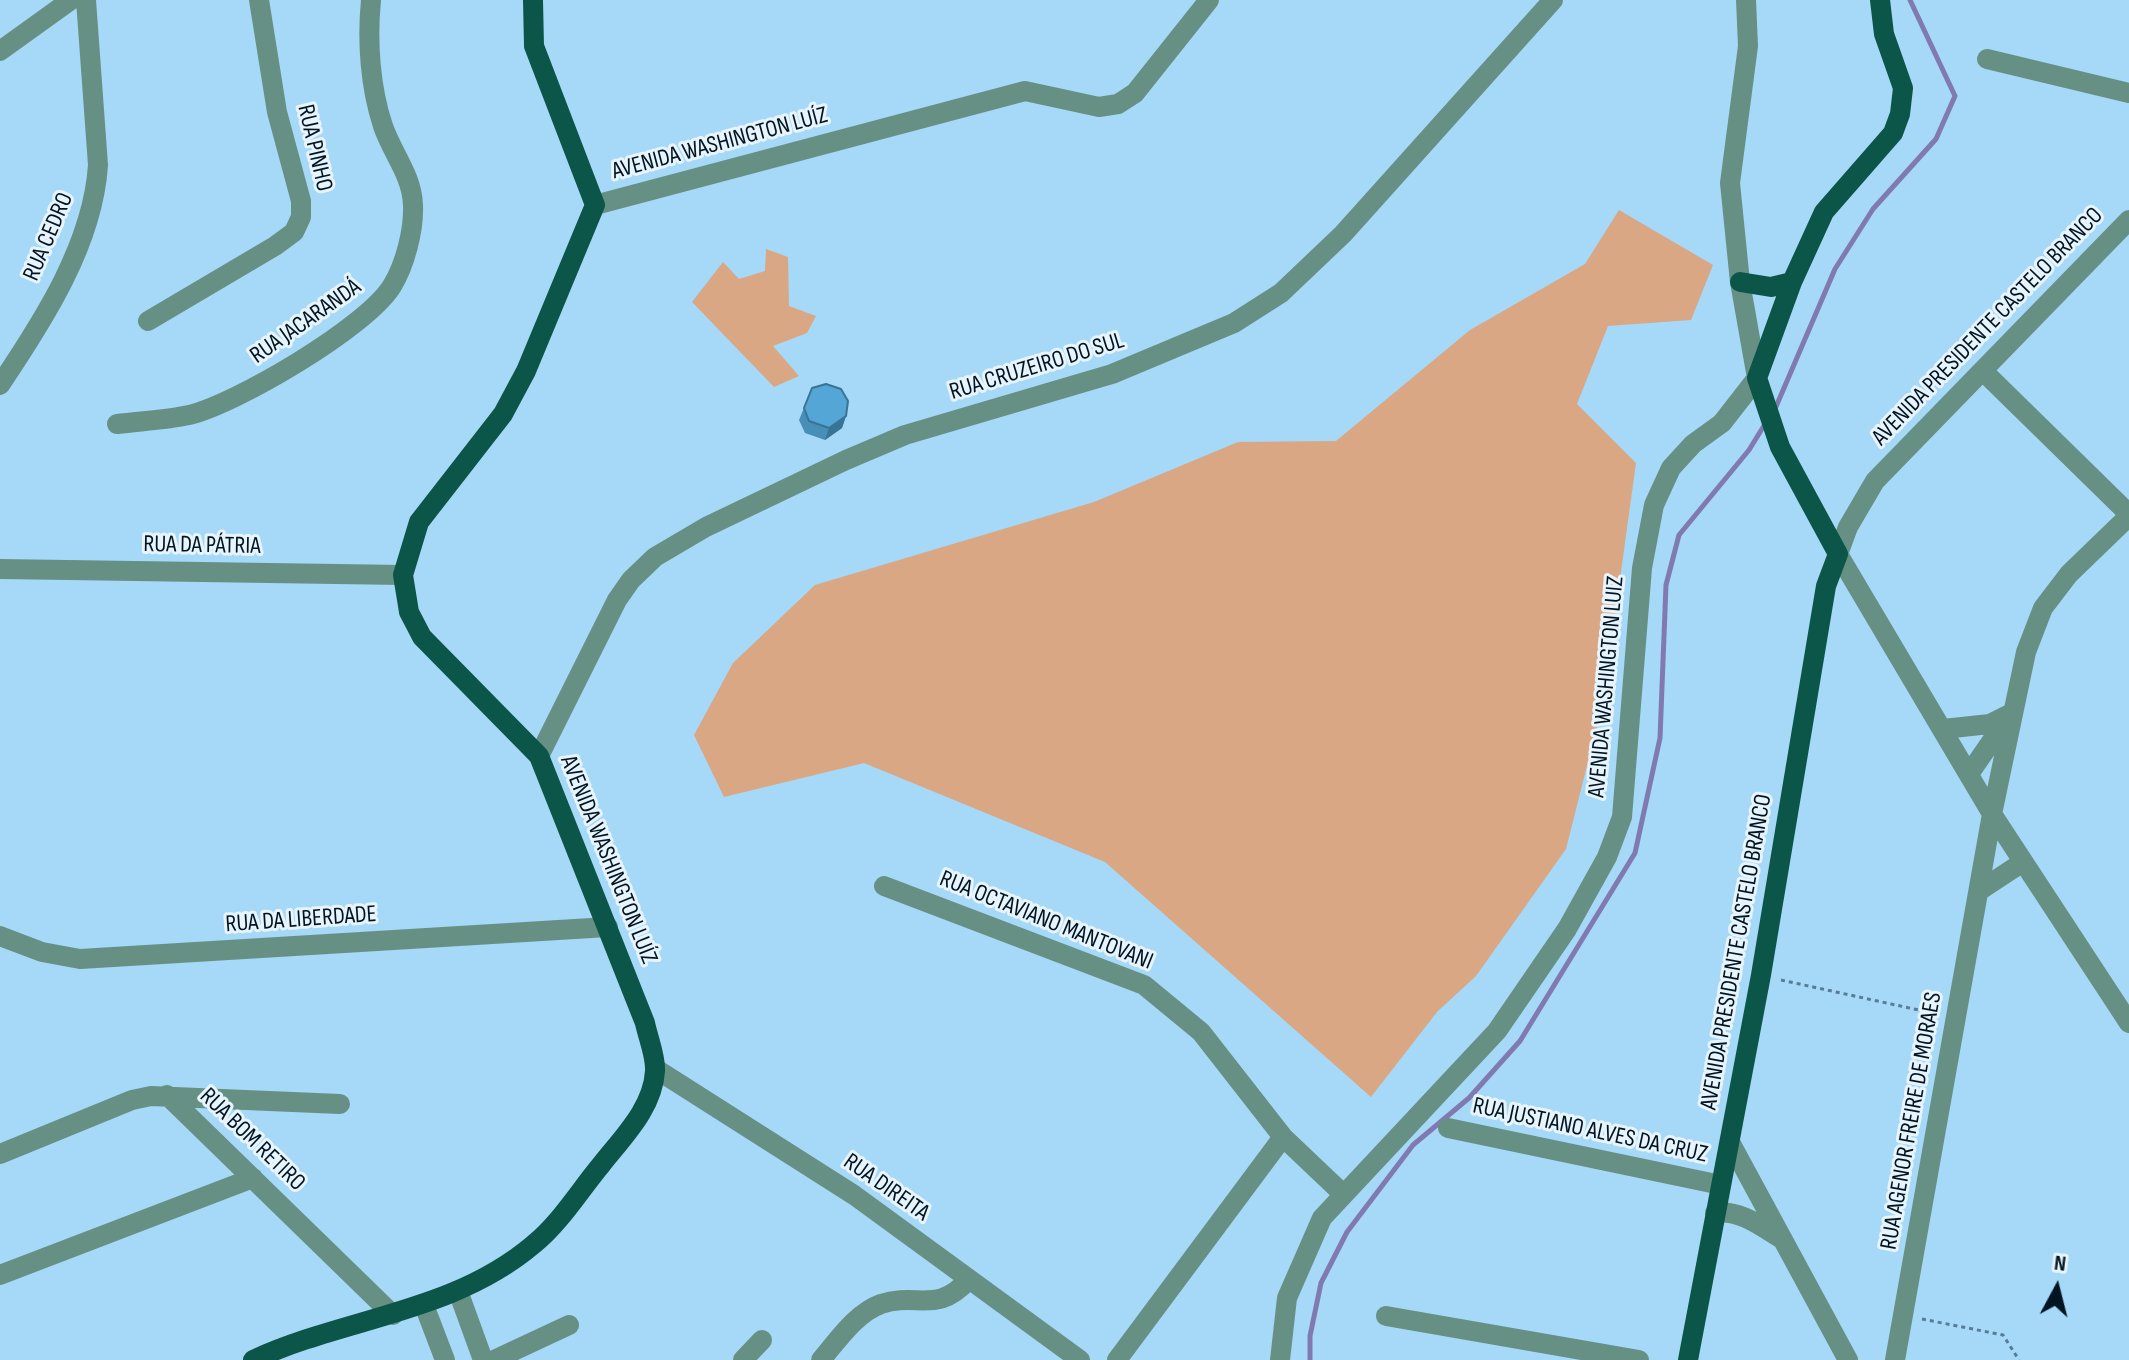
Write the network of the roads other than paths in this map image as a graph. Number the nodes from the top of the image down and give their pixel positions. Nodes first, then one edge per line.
1 (71, 0) edge
2 (86, 0) edge
3 (259, 0) edge
4 (371, 0) edge
5 (533, 0) edge
6 (1209, 0) edge
7 (1553, 0) edge
8 (1746, 0) edge
9 (1880, 0) edge
10 (0, 51) edge
11 (1987, 59) dead end
12 (2129, 93) edge
13 (595, 205) junction
14 (2126, 227) edge
15 (1740, 282) junction
16 (1792, 282) junction
17 (148, 321) dead end
18 (1983, 371) junction
19 (1757, 378) junction
20 (0, 385) edge
21 (117, 424) dead end
22 (2129, 515) edge
23 (1838, 554) junction
24 (0, 569) edge
25 (403, 575) junction
26 (2012, 710) junction
27 (1943, 729) junction
28 (539, 756) junction
29 (1969, 774) junction
30 (1992, 814) junction
31 (2023, 862) junction
32 (884, 886) dead end
33 (1979, 891) junction
34 (608, 927) junction
35 (0, 936) edge
36 (2127, 1017) edge
37 (656, 1069) junction
38 (167, 1095) junction
39 (340, 1104) dead end
40 (1448, 1128) dead end
41 (1283, 1137) junction
42 (1731, 1144) junction
43 (3, 1146) edge
44 (253, 1178) junction
45 (1721, 1185) junction
46 (1342, 1193) junction
47 (1715, 1213) junction
48 (1786, 1241) junction
49 (0, 1275) edge
50 (969, 1279) junction
51 (458, 1291) junction
52 (424, 1305) junction
53 (393, 1315) junction
54 (1386, 1316) dead end
55 (569, 1325) dead end
56 (762, 1340) dead end
57 (253, 1360) edge
58 (445, 1360) edge
59 (483, 1360) edge
60 (494, 1360) edge
61 (743, 1360) edge
62 (821, 1360) edge
63 (1080, 1360) edge
64 (1117, 1360) edge
65 (1280, 1360) edge
66 (1639, 1360) edge
67 (1688, 1360) edge
68 (1848, 1360) edge
69 (1895, 1360) edge

1 - 10 street
2 - 20 street, RUA CEDRO
3 - 17 street, RUA PINHO
4 - 21 street, RUA JACARANDÁ
5 - 13 main road
6 - 13 street, AVENIDA WASHINGTON LUÍZ
7 - 28 street, RUA CRUZEIRO DO SUL
8 - 15 street
9 - 16 main road
11 - 12 street
13 - 25 main road, AVENIDA WASHINGTON LUÍZ
14 - 18 street, AVENIDA PRESIDENTE CASTELO BRANCO
15 - 16 main road
15 - 19 street
16 - 19 main road
18 - 22 street
18 - 23 street, AVENIDA PRESIDENTE CASTELO BRANCO
19 - 23 main road
19 - 46 street, AVENIDA WASHINGTON LUIZ
22 - 26 street, RUA AGENOR FREIRE DE MORAES
23 - 27 street
23 - 42 main road, AVENIDA PRESIDENTE CASTELO BRANCO
24 - 25 street, RUA DA PÁTRIA
25 - 28 main road, AVENIDA WASHINGTON LUÍZ
26 - 27 street
26 - 29 street
26 - 30 street, RUA AGENOR FREIRE DE MORAES
27 - 29 street
28 - 34 main road, AVENIDA WASHINGTON LUÍZ
29 - 30 street
30 - 31 street
30 - 33 street, RUA AGENOR FREIRE DE MORAES
31 - 33 street
31 - 36 street
32 - 41 street, RUA OCTAVIANO MANTOVANI
33 - 69 street, RUA AGENOR FREIRE DE MORAES
34 - 35 street, RUA DA LIBERDADE
34 - 37 main road, AVENIDA WASHINGTON LUÍZ
37 - 50 street, RUA DIREITA
37 - 51 main road
38 - 39 street
38 - 43 street, RUA BOM RETIRO
38 - 44 street, RUA BOM RETIRO
40 - 45 street, RUA JUSTIANO ALVES DA CRUZ
41 - 46 street, RUA OCTAVIANO MANTOVANI
41 - 64 street
42 - 45 main road, AVENIDA PRESIDENTE CASTELO BRANCO
42 - 48 street
44 - 49 street
44 - 53 street, RUA BOM RETIRO
45 - 47 main road, AVENIDA PRESIDENTE CASTELO BRANCO
46 - 65 street, AVENIDA WASHINGTON LUIZ
47 - 48 street
47 - 67 main road, AVENIDA PRESIDENTE CASTELO BRANCO
48 - 68 street
50 - 62 street
50 - 63 street, RUA DIREITA
51 - 52 main road
51 - 59 street
52 - 53 main road
52 - 58 street
53 - 57 main road
54 - 66 street
55 - 60 street
56 - 61 street

